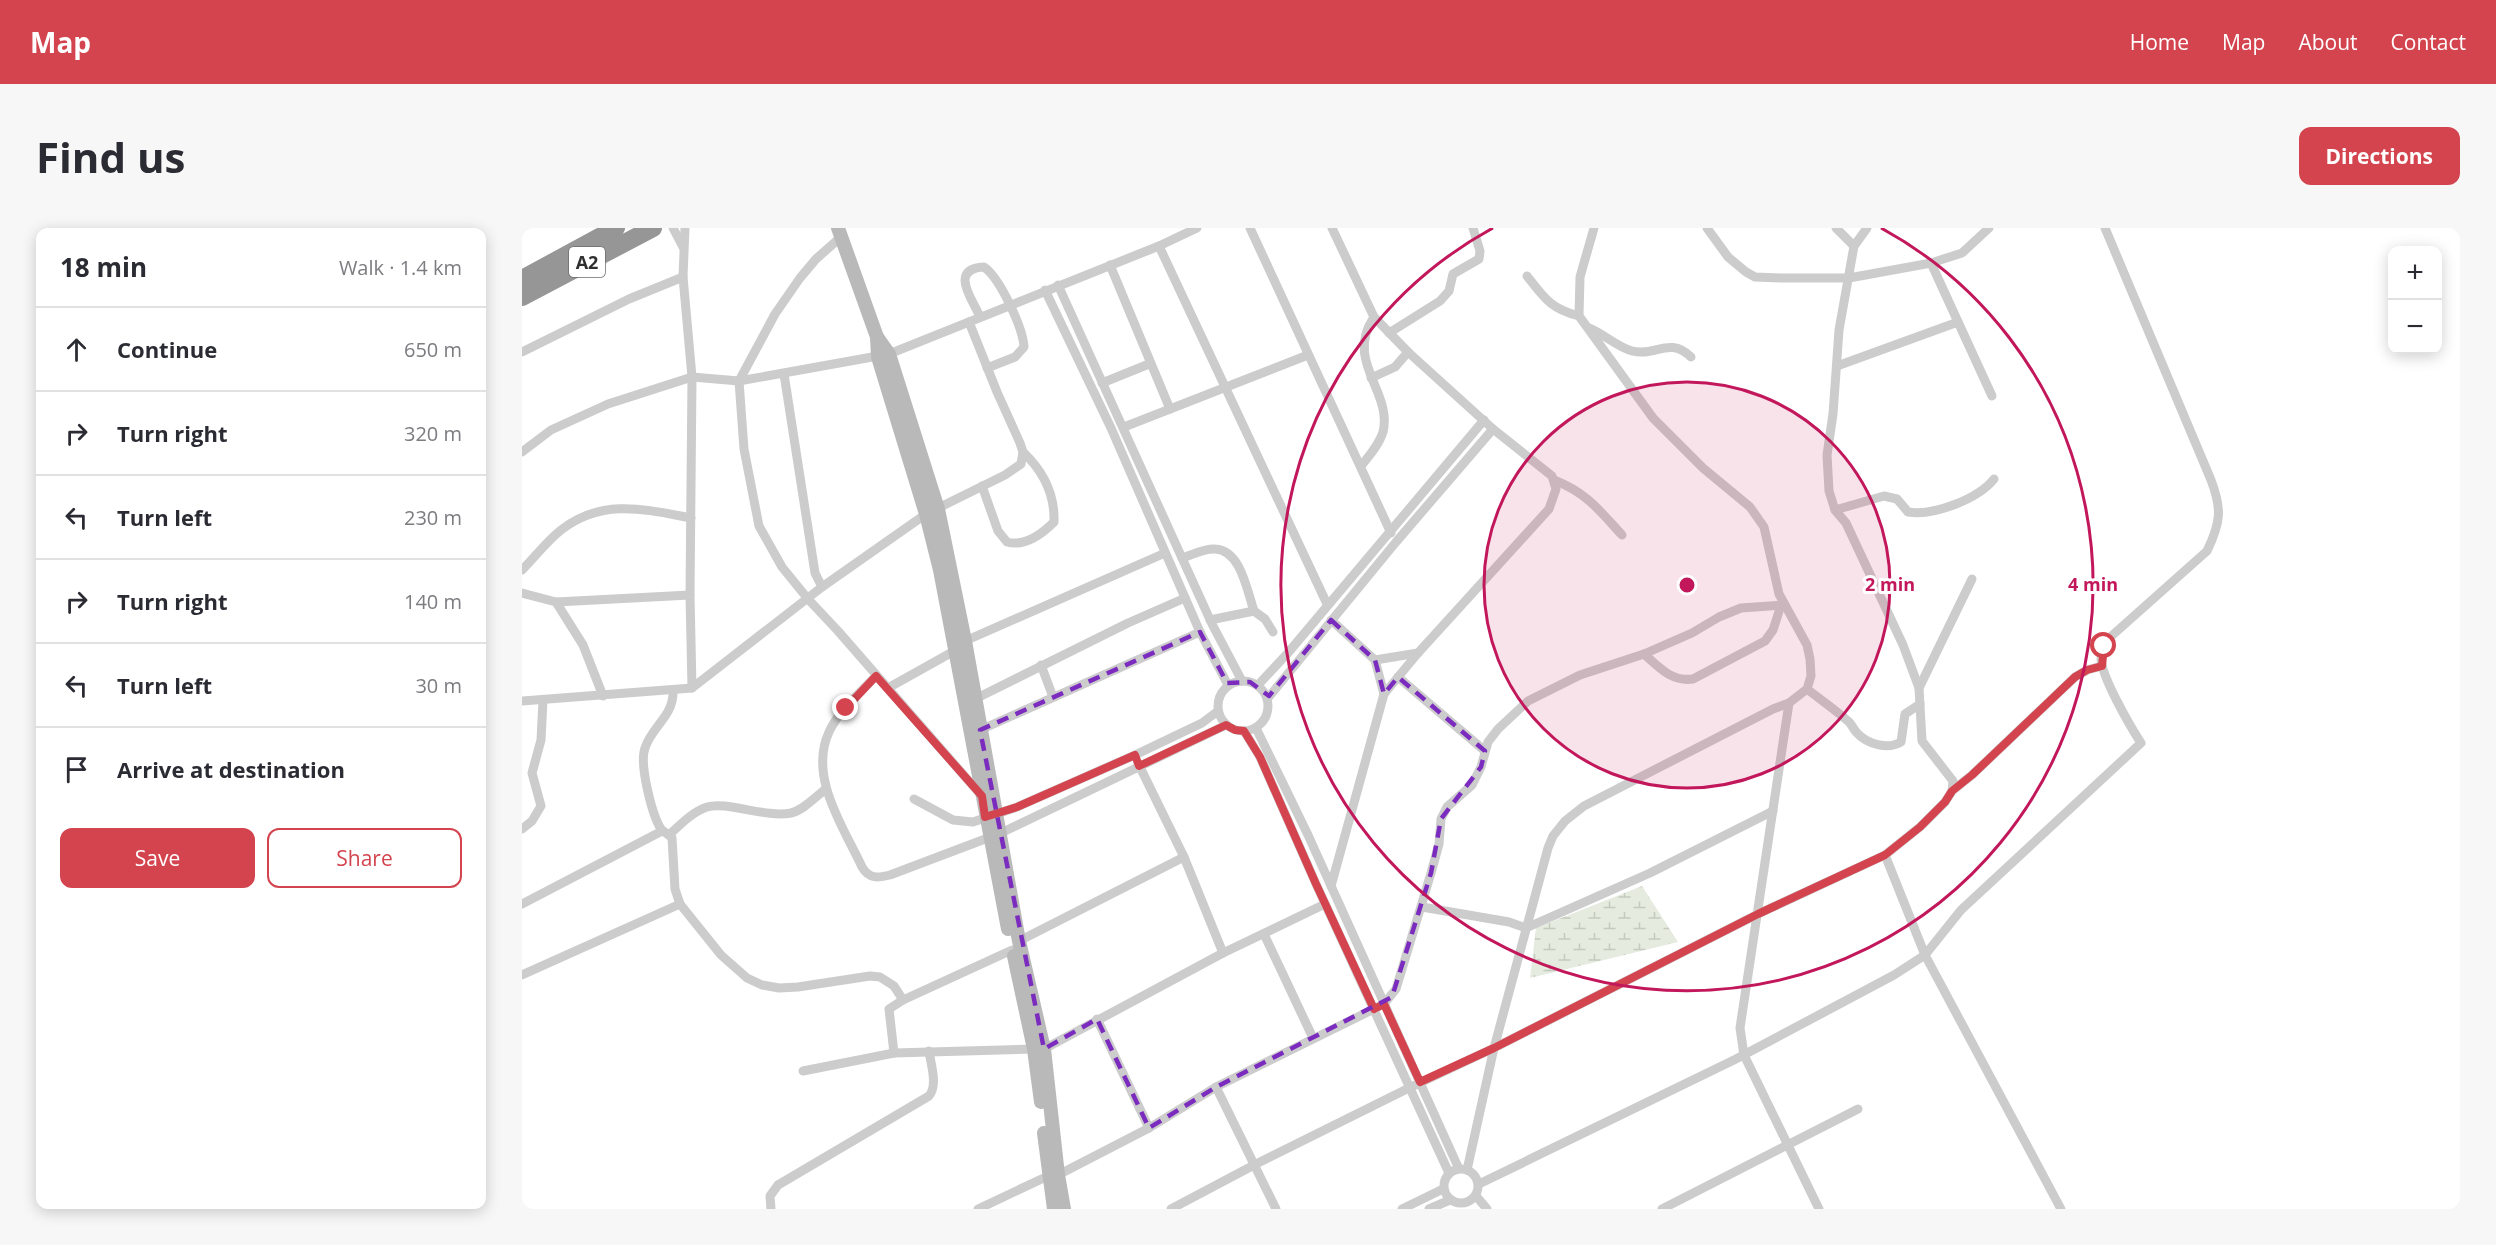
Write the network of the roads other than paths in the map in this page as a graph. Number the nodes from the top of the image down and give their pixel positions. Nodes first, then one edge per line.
1 (616, 228) edge
2 (653, 228) edge
3 (673, 228) edge
4 (685, 228) edge
5 (1197, 228) edge
6 (1250, 228) edge
7 (1332, 228) edge
8 (1473, 228) edge
9 (1593, 228) edge
10 (1707, 228) edge
11 (1836, 228) edge
12 (1867, 228) edge
13 (1989, 228) edge
14 (2105, 228) edge
15 (840, 232) edge
16 (1159, 246) junction
17 (1854, 246) junction
18 (684, 249) junction
19 (1931, 263) junction
20 (1110, 265) junction
21 (1527, 276) dead end
22 (683, 277) junction
23 (1849, 278) junction
24 (522, 279) edge
25 (1058, 285) junction
26 (1045, 290) junction
27 (522, 297) edge
28 (1008, 305) junction
29 (1579, 316) junction
30 (980, 317) junction
31 (1374, 317) junction
32 (969, 322) junction
33 (1958, 322) junction
34 (1587, 327) junction
35 (1389, 333) junction
36 (522, 352) edge
37 (1408, 352) junction
38 (1308, 355) junction
39 (883, 356) junction
40 (1691, 357) dead end
41 (1149, 364) junction
42 (1837, 366) junction
43 (987, 368) junction
44 (784, 374) junction
45 (692, 377) junction
46 (1371, 378) junction
47 (739, 381) junction
48 (1102, 383) junction
49 (1224, 388) junction
50 (1992, 396) dead end
51 (1170, 409) junction
52 (1484, 420) junction
53 (1124, 427) junction
54 (1493, 429) junction
55 (522, 452) edge
56 (1023, 452) junction
57 (1361, 466) junction
58 (1994, 479) dead end
59 (1554, 480) junction
60 (982, 486) junction
61 (1835, 510) junction
62 (932, 511) junction
63 (691, 518) junction
64 (1389, 531) junction
65 (1622, 535) dead end
66 (1396, 542) junction
67 (1165, 553) junction
68 (1182, 558) junction
69 (522, 570) edge
70 (1972, 579) dead end
71 (822, 587) junction
72 (522, 593) edge
73 (690, 595) junction
74 (1185, 598) junction
75 (808, 599) junction
76 (556, 602) junction
77 (1327, 604) junction
78 (1783, 605) junction
79 (1254, 610) junction
80 (1210, 620) junction
81 (1331, 620) junction
82 (1200, 632) junction
83 (1273, 632) dead end
84 (961, 645) junction
85 (1418, 653) junction
86 (1228, 654) junction
87 (1644, 654) junction
88 (1215, 660) junction
89 (1375, 660) junction
90 (1041, 665) junction
91 (2102, 666) junction
92 (876, 676) junction
93 (1398, 677) junction
94 (1242, 681) junction
95 (1228, 685) junction
96 (1258, 685) junction
97 (692, 688) junction
98 (888, 688) junction
99 (1919, 688) junction
100 (1808, 689) junction
101 (673, 691) junction
102 (1384, 694) junction
103 (603, 696) junction
104 (1053, 697) junction
105 (1268, 698) junction
106 (975, 699) junction
107 (543, 700) junction
108 (522, 701) edge
109 (1789, 704) junction
110 (1920, 704) junction
111 (1218, 711) junction
112 (1226, 725) junction
113 (1256, 728) junction
114 (980, 730) junction
115 (1244, 731) junction
116 (1485, 751) junction
117 (1135, 755) junction
118 (1139, 766) junction
119 (826, 789) junction
120 (1952, 791) junction
121 (982, 796) junction
122 (914, 799) dead end
123 (1773, 811) junction
124 (991, 815) junction
125 (522, 829) edge
126 (665, 833) junction
127 (995, 835) junction
128 (1885, 855) junction
129 (1184, 858) junction
130 (1330, 886) junction
131 (522, 904) edge
132 (680, 904) junction
133 (1325, 904) junction
134 (1422, 907) junction
135 (1758, 914) junction
136 (1526, 928) junction
137 (1264, 934) junction
138 (1016, 945) junction
139 (1223, 953) junction
140 (1925, 955) junction
141 (522, 975) edge
142 (903, 1000) junction
143 (1384, 1004) junction
144 (1374, 1009) junction
145 (1097, 1019) junction
146 (1313, 1038) junction
147 (1494, 1048) junction
148 (1039, 1049) junction
149 (929, 1051) junction
150 (894, 1053) junction
151 (1744, 1055) junction
152 (803, 1071) dead end
153 (1420, 1082) junction
154 (1216, 1087) junction
155 (1409, 1088) junction
156 (1858, 1109) dead end
157 (1149, 1128) junction
158 (1787, 1147) junction
159 (1256, 1164) junction
160 (1458, 1170) junction
161 (1053, 1175) junction
162 (1479, 1184) junction
163 (1443, 1189) junction
164 (1476, 1196) junction
165 (1450, 1200) junction
166 (771, 1209) edge
167 (978, 1209) edge
168 (1054, 1209) edge
169 (1064, 1209) edge
170 (1172, 1209) edge
171 (1276, 1209) edge
172 (1402, 1209) edge
173 (1430, 1209) edge
174 (1487, 1209) edge
175 (1662, 1209) edge
176 (1819, 1209) edge
177 (2061, 1209) edge

1 - 24 highway, A2
2 - 27 highway, A2
3 - 18 street
4 - 18 street
5 - 16 street
6 - 38 street
7 - 31 street
8 - 35 street
9 - 29 street
10 - 23 street
11 - 17 street
12 - 17 street
13 - 19 street
14 - 91 street
15 - 39 main road
15 - 47 street
16 - 20 street
16 - 49 street
17 - 23 street
18 - 22 street
19 - 23 street
19 - 33 street
20 - 25 street
20 - 41 street
21 - 29 street
22 - 36 street
22 - 45 street
23 - 42 street
25 - 26 street
25 - 48 street
26 - 28 street
26 - 67 street
28 - 30 street
28 - 30 street
28 - 43 street
29 - 34 street
30 - 32 street
31 - 35 street
31 - 46 street
32 - 39 street
32 - 43 street
33 - 42 street
33 - 50 street
34 - 40 street
34 - 78 street
35 - 37 street
37 - 46 street
37 - 52 street
38 - 49 street
38 - 57 street
39 - 44 street
39 - 62 main road
41 - 48 street
41 - 51 street
42 - 61 street
43 - 56 street
44 - 47 street
44 - 71 street
45 - 47 street
45 - 55 street
45 - 63 street
46 - 57 street
47 - 75 street
48 - 53 street
49 - 51 street
49 - 77 street
51 - 53 street
52 - 54 street
52 - 64 street
53 - 68 street
54 - 59 street
54 - 66 street
56 - 60 street
56 - 60 street
57 - 64 street
58 - 61 street
59 - 65 street
59 - 85 street
60 - 62 street
61 - 99 street
62 - 71 street
62 - 84 main road
63 - 69 street
63 - 73 street
64 - 66 street
64 - 77 street
66 - 81 street
67 - 74 street
67 - 84 street
68 - 79 street
68 - 80 street
70 - 99 street
71 - 75 street
72 - 76 street
73 - 76 street
73 - 97 street
74 - 82 street
74 - 90 street
75 - 92 street
75 - 97 street
76 - 103 street
77 - 96 street
78 - 87 street
78 - 87 street
78 - 100 street
79 - 80 street
79 - 83 street
80 - 86 street
81 - 89 street
81 - 105 street
82 - 88 street
82 - 104 street
84 - 98 street
84 - 106 main road
84 - 121 main road
85 - 89 street
85 - 93 street
86 - 88 street
86 - 94 street
87 - 116 street
88 - 95 street
89 - 102 street
90 - 104 street
90 - 106 street
91 - 120 street
91 - 140 street
92 - 98 street
92 - 119 street
93 - 102 street
93 - 116 street
94 - 95 street
94 - 96 street
95 - 111 street
96 - 105 street
97 - 101 street
98 - 121 street
99 - 110 street
100 - 109 street
100 - 110 street
101 - 103 street
101 - 126 street
102 - 130 street
103 - 107 street
104 - 114 street
105 - 113 street
106 - 114 main road
107 - 108 street
107 - 125 street
109 - 123 street
109 - 136 street
110 - 120 street
111 - 112 street
111 - 117 street
112 - 115 street
112 - 118 street
113 - 115 street
113 - 130 street
114 - 124 main road
115 - 133 street
116 - 134 street
117 - 118 street
117 - 124 street
118 - 127 street
118 - 129 street
119 - 126 street
119 - 127 street
120 - 128 street
121 - 124 main road
122 - 124 street
123 - 135 street
123 - 136 street
124 - 127 main road
126 - 131 street
126 - 132 street
127 - 138 main road
128 - 135 street
128 - 140 street
129 - 138 street
129 - 139 street
130 - 143 street
132 - 141 street
132 - 142 street
133 - 137 street
133 - 144 street
134 - 136 street
134 - 143 street
135 - 147 street
135 - 151 street
136 - 147 street
137 - 139 street
137 - 146 street
138 - 142 street
138 - 148 main road
139 - 145 street
140 - 151 street
140 - 177 street
142 - 150 street
143 - 144 street
143 - 153 street
144 - 146 street
144 - 155 street
145 - 148 street
145 - 157 street
146 - 154 street
147 - 153 street
147 - 160 street
148 - 149 street
148 - 161 main road
149 - 150 street
149 - 166 street
150 - 152 street
151 - 158 street
151 - 162 street
153 - 155 street
153 - 160 street
154 - 157 street
154 - 159 street
155 - 159 street
155 - 160 street
156 - 158 street
157 - 161 street
158 - 175 street
158 - 176 street
159 - 170 street
159 - 171 street
160 - 162 street
160 - 163 street
161 - 167 street
161 - 168 main road
161 - 169 main road
162 - 164 street
163 - 165 street
163 - 172 street
164 - 165 street
164 - 174 street
165 - 173 street

